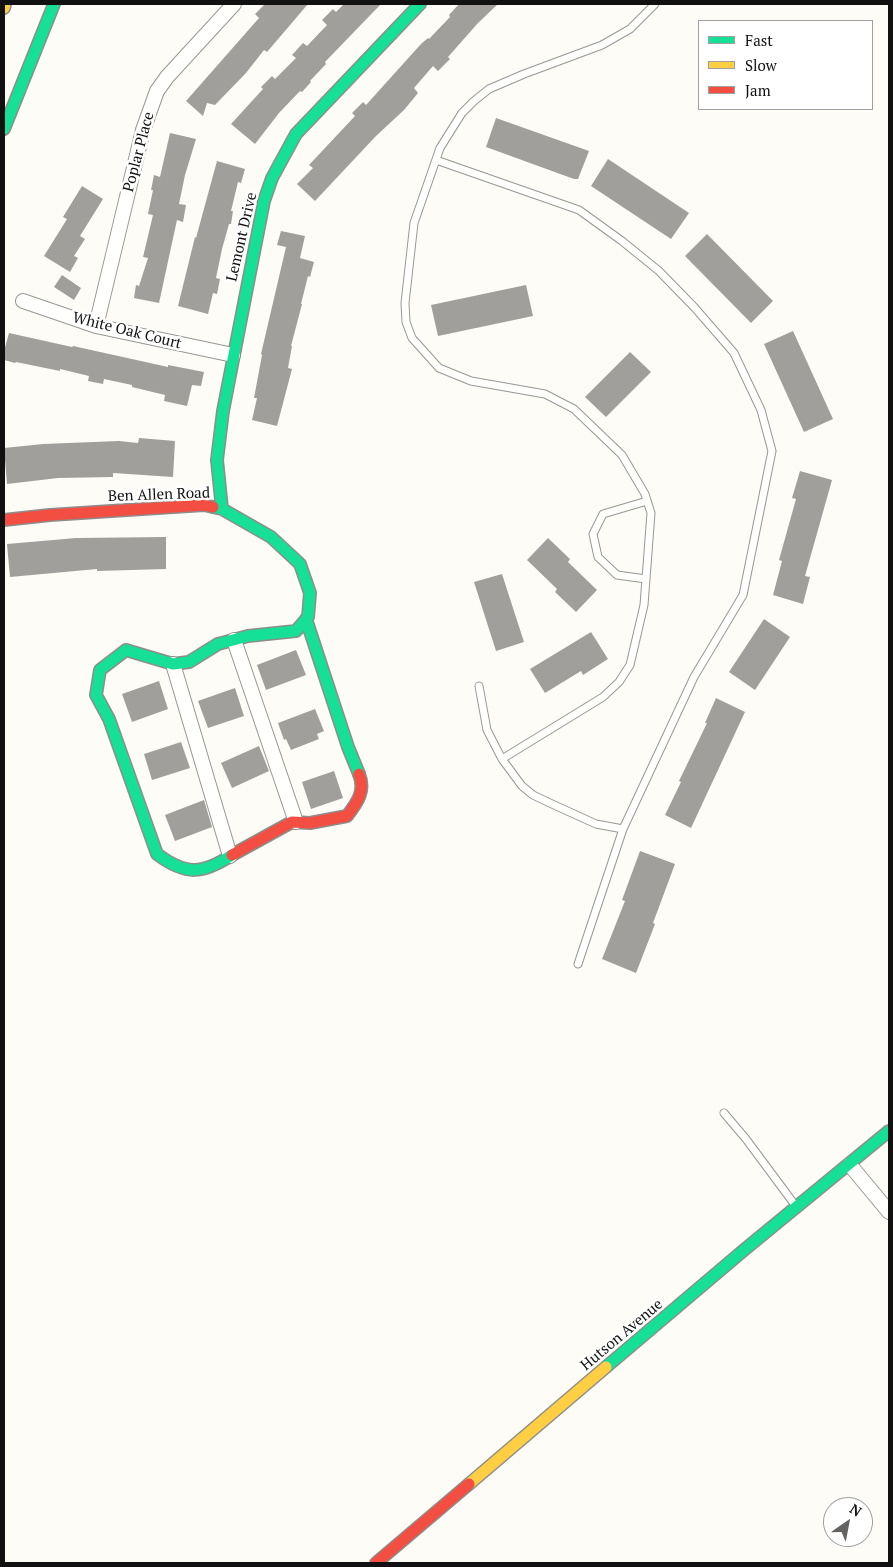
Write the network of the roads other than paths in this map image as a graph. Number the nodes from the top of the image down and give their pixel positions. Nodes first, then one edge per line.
1 (5, 4) edge
2 (54, 4) edge
3 (234, 4) edge
4 (420, 4) edge
5 (655, 4) edge
6 (4, 8) edge
7 (4, 129) edge
8 (436, 160) junction
9 (23, 301) dead end
10 (96, 326) junction
11 (232, 355) junction
12 (647, 501) junction
13 (222, 509) junction
14 (4, 520) edge
15 (646, 579) junction
16 (306, 619) junction
17 (234, 640) junction
18 (173, 664) junction
19 (479, 686) dead end
20 (502, 758) junction
21 (296, 822) junction
22 (623, 829) junction
23 (230, 856) junction
24 (578, 964) dead end
25 (724, 1113) dead end
26 (889, 1131) edge
27 (850, 1164) junction
28 (797, 1208) junction
29 (889, 1212) edge
30 (376, 1563) edge

1 - 6 main road
2 - 7 main road
3 - 10 street, Poplar Place
4 - 11 main road, Lemont Drive
5 - 8 lane
8 - 12 lane
8 - 22 lane
9 - 10 street, White Oak Court
10 - 11 street, White Oak Court
11 - 13 main road, Lemont Drive
12 - 15 lane
12 - 15 lane
13 - 14 main road, Ben Allen Road
13 - 16 main road, Ben Allen Road
15 - 20 lane
16 - 17 main road
16 - 21 main road
17 - 18 main road
17 - 21 street
18 - 23 street
18 - 23 main road
19 - 20 lane
20 - 22 lane
21 - 23 main road
22 - 24 lane
25 - 28 lane
26 - 27 main road, Hutson Avenue
27 - 28 main road, Hutson Avenue
27 - 29 street
28 - 30 main road, Hutson Avenue

